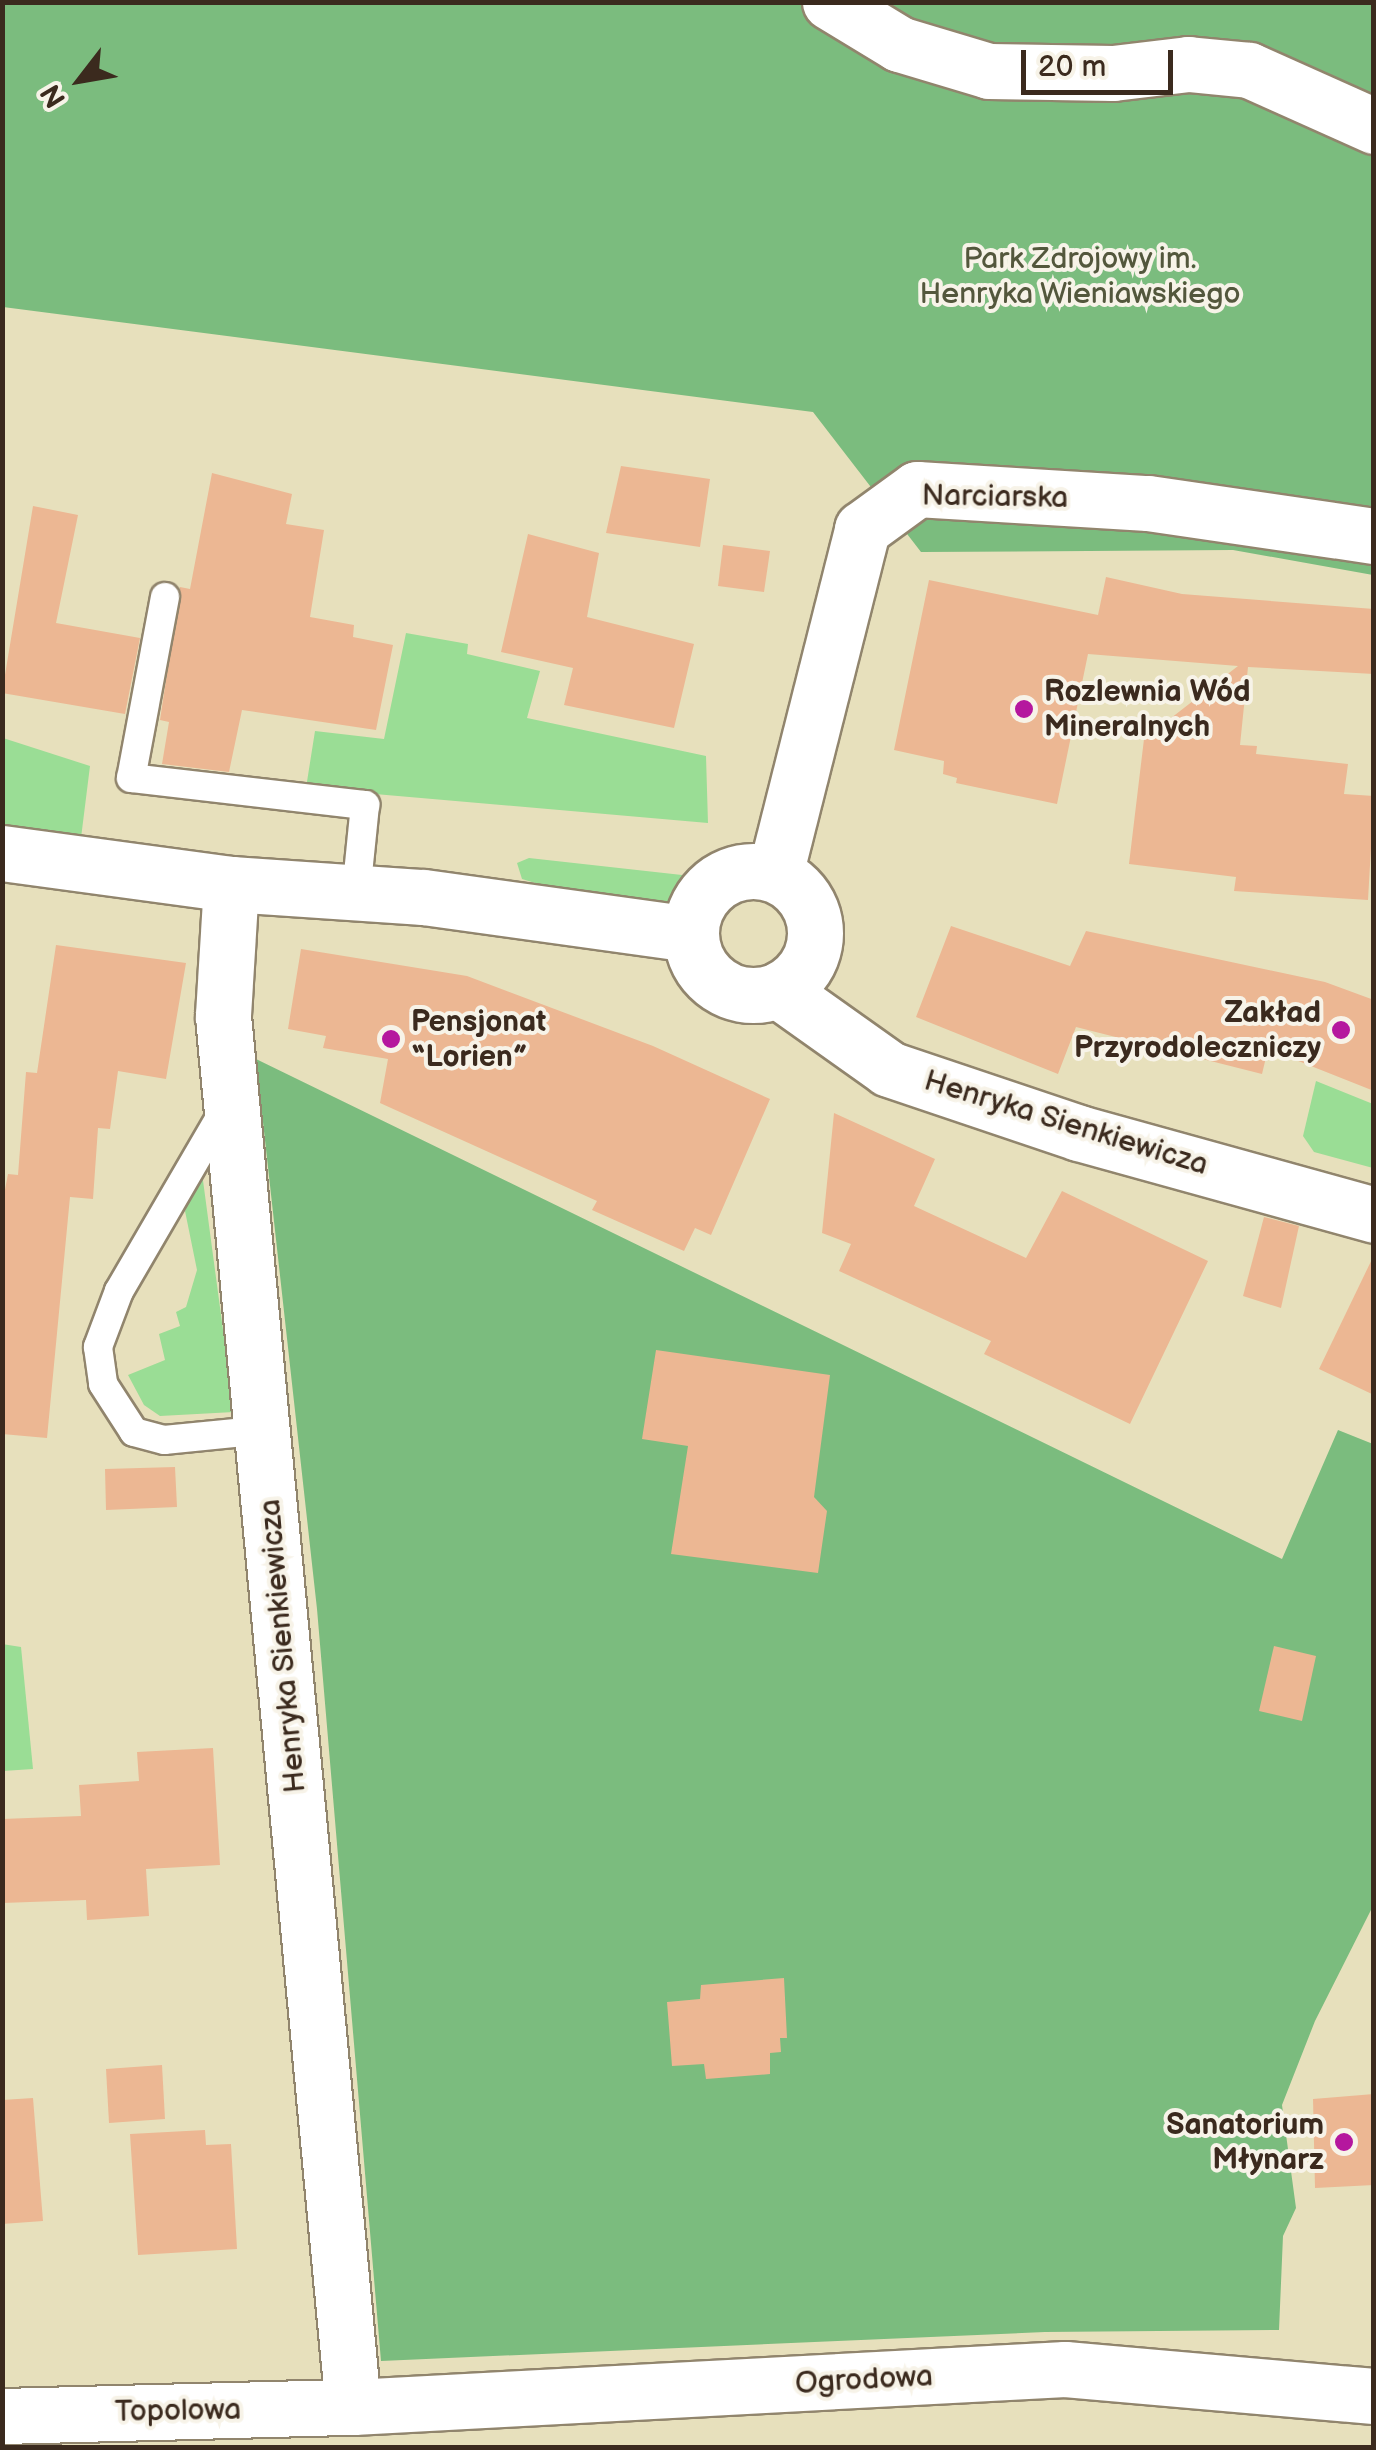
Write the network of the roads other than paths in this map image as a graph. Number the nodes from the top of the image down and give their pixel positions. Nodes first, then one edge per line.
1 (830, 2) edge
2 (1374, 126) edge
3 (1374, 536) edge
4 (165, 597) dead end
5 (2, 853) edge
6 (775, 874) junction
7 (230, 884) junction
8 (356, 893) junction
9 (690, 934) junction
10 (778, 990) junction
11 (231, 1099) junction
12 (1374, 1215) edge
13 (264, 1430) junction
14 (1374, 2396) edge
15 (353, 2407) junction
16 (2, 2416) edge
17 (2, 2436) edge
18 (3, 2448) edge

1 - 2 street
3 - 6 street, Narciarska
4 - 8 lane
5 - 7 street
6 - 9 street
6 - 10 street
7 - 8 street
7 - 11 street, Henryka Sienkiewicza
8 - 9 street
9 - 10 street
10 - 12 street, Henryka Sienkiewicza
11 - 13 street, Henryka Sienkiewicza
11 - 13 lane
13 - 15 street, Henryka Sienkiewicza
14 - 15 street, Ogrodowa
15 - 16 street, Topolowa
17 - 18 street

